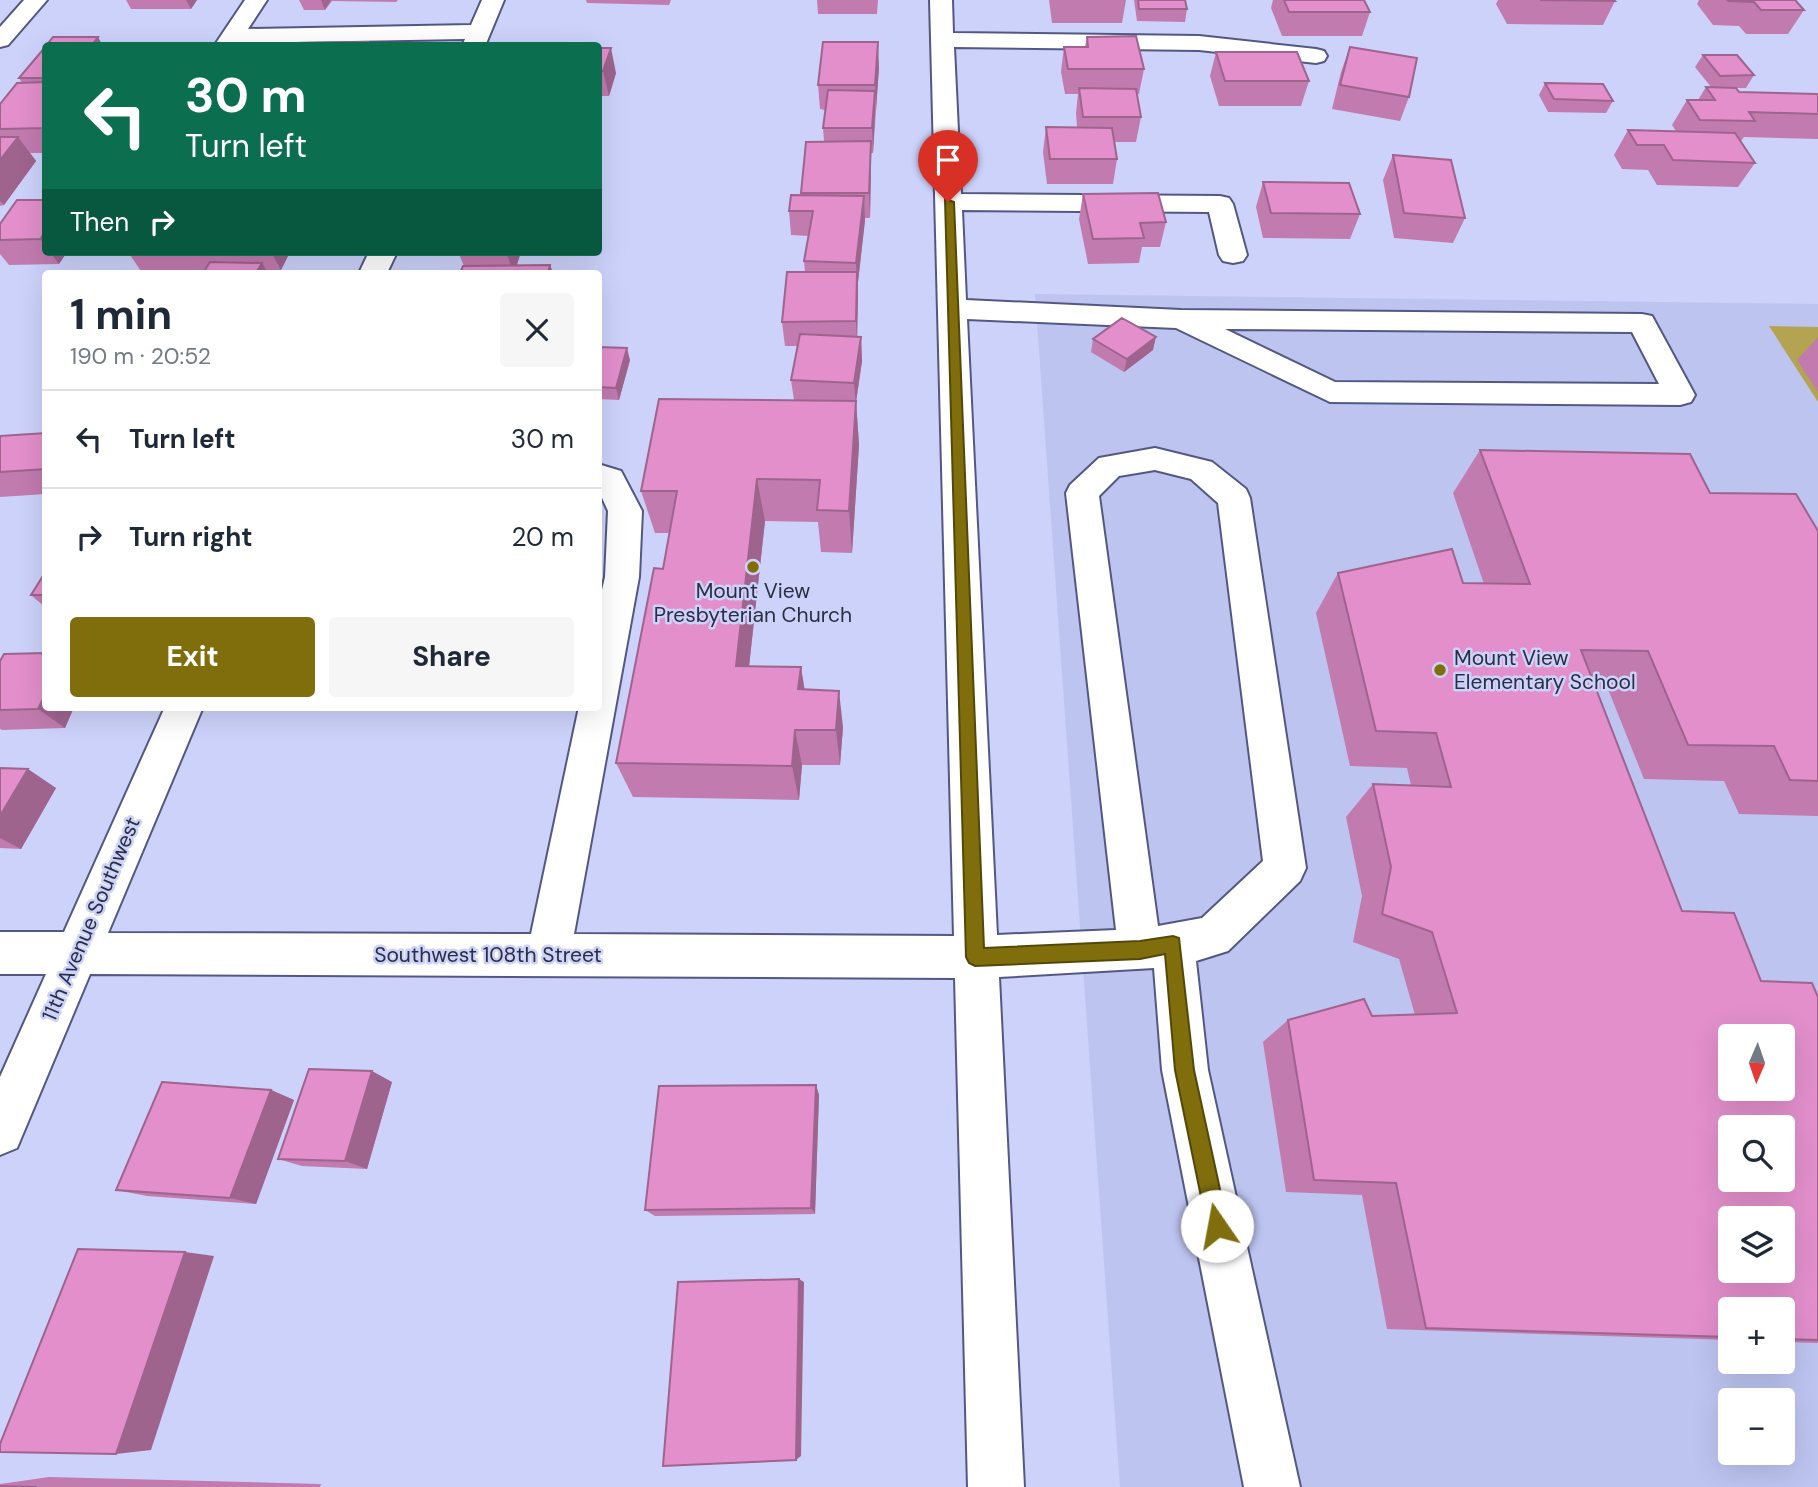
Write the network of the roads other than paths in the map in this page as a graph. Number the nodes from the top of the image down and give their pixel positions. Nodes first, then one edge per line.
1 (36, 0) edge
2 (256, 0) edge
3 (493, 0) edge
4 (941, 0) edge
5 (476, 39) edge
6 (0, 40) edge
7 (943, 40) junction
8 (228, 41) edge
9 (1316, 56) dead end
10 (948, 202) junction
11 (1233, 255) dead end
12 (953, 309) junction
13 (1181, 319) junction
14 (602, 477) edge
15 (611, 556) edge
16 (602, 683) edge
17 (182, 711) edge
18 (597, 711) edge
19 (1156, 947) junction
20 (0, 953) edge
21 (76, 954) junction
22 (548, 956) junction
23 (975, 957) junction
24 (0, 1131) edge
25 (996, 1487) edge
26 (1272, 1487) edge

1 - 6 street
2 - 8 street
3 - 5 street
4 - 7 street
5 - 8 street
7 - 9 street
7 - 10 street
10 - 11 street
10 - 12 street
12 - 13 street
12 - 23 street
13 - 13 street
14 - 15 street
15 - 16 street
17 - 21 street, 11th Avenue Southwest
18 - 22 street
19 - 19 street
19 - 23 street, Southwest 108th Street
19 - 26 street
20 - 21 street, Southwest 108th Street
21 - 22 street, Southwest 108th Street
21 - 24 street, 11th Avenue Southwest
22 - 23 street, Southwest 108th Street
23 - 25 street

